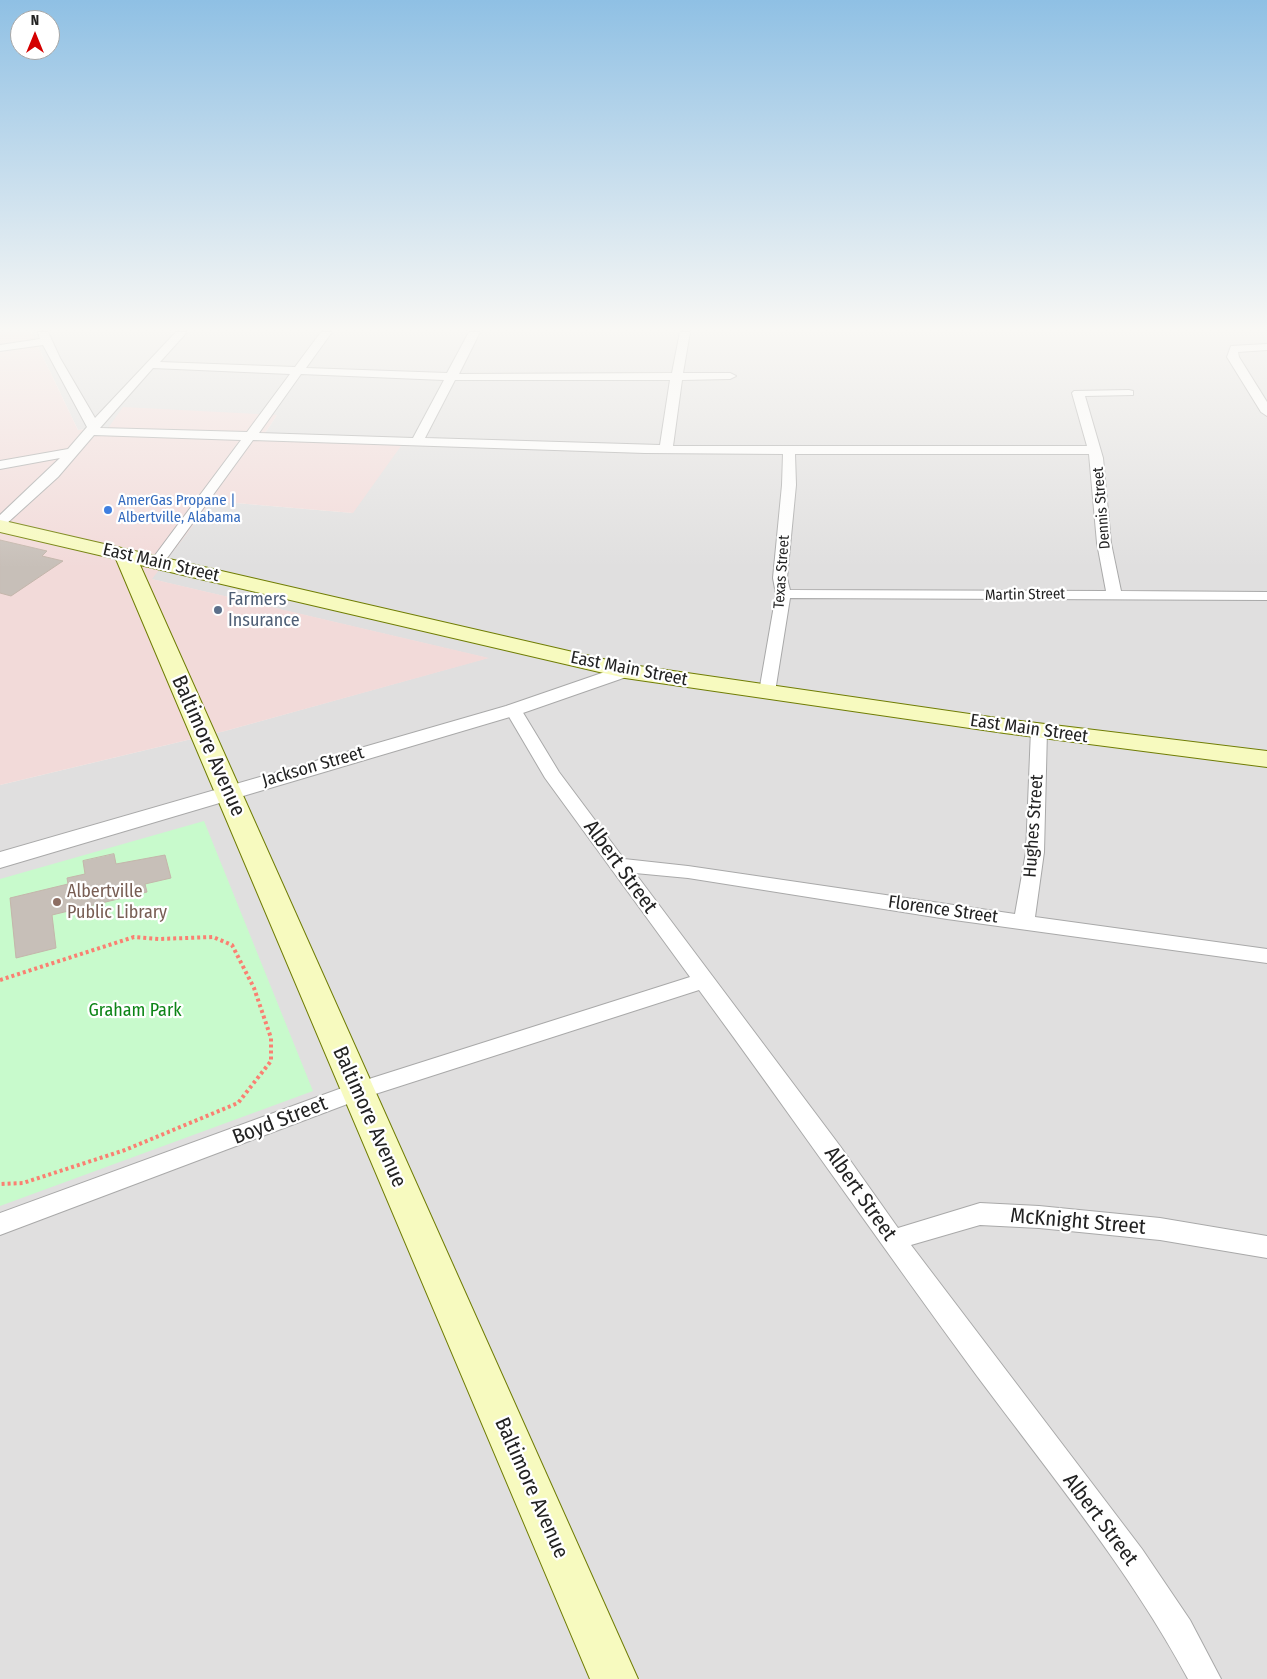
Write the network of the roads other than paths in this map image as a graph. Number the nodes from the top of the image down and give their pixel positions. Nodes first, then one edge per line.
1 (81, 410) edge
2 (109, 410) edge
3 (269, 410) edge
4 (433, 410) edge
5 (672, 410) edge
6 (1083, 410) edge
7 (91, 429) junction
8 (250, 436) junction
9 (417, 442) junction
10 (666, 449) junction
11 (1095, 450) junction
12 (788, 451) junction
13 (73, 452) junction
14 (0, 465) edge
15 (0, 524) edge
16 (125, 555) junction
17 (157, 562) junction
18 (783, 594) junction
19 (1114, 595) junction
20 (1267, 596) edge
21 (625, 671) junction
22 (767, 692) junction
23 (513, 710) junction
24 (1039, 730) junction
25 (1267, 760) edge
26 (228, 792) junction
27 (0, 860) edge
28 (618, 865) junction
29 (1024, 922) junction
30 (1267, 956) edge
31 (705, 980) junction
32 (358, 1091) junction
33 (0, 1224) edge
34 (892, 1240) junction
35 (1267, 1247) edge
36 (614, 1679) edge
37 (1206, 1679) edge

1 - 7 street
2 - 7 street
3 - 8 street
4 - 9 street
5 - 10 street
6 - 11 street, Dennis Street
7 - 8 street
7 - 13 street
8 - 9 street
8 - 17 street
9 - 10 street
10 - 12 street
11 - 12 street
11 - 19 street, Dennis Street
12 - 18 street, Texas Street
13 - 14 street
13 - 15 street
15 - 16 main road, East Main Street
16 - 17 main road, East Main Street
16 - 26 main road, Baltimore Avenue
17 - 21 main road, East Main Street
18 - 19 street, Martin Street
18 - 22 street, Texas Street
19 - 20 street, Martin Street
21 - 22 main road, East Main Street
21 - 23 street, Jackson Street
22 - 24 main road, East Main Street
23 - 26 street, Jackson Street
23 - 28 street, Albert Street
24 - 25 main road, East Main Street
24 - 29 street, Hughes Street
26 - 27 street, Jackson Street
26 - 32 main road, Baltimore Avenue
28 - 29 street, Florence Street
28 - 31 street, Albert Street
29 - 30 street, Florence Street
31 - 32 street, Boyd Street
31 - 34 street, Albert Street
32 - 33 street, Boyd Street
32 - 36 main road, Baltimore Avenue
34 - 35 street, McKnight Street
34 - 37 street, Albert Street

